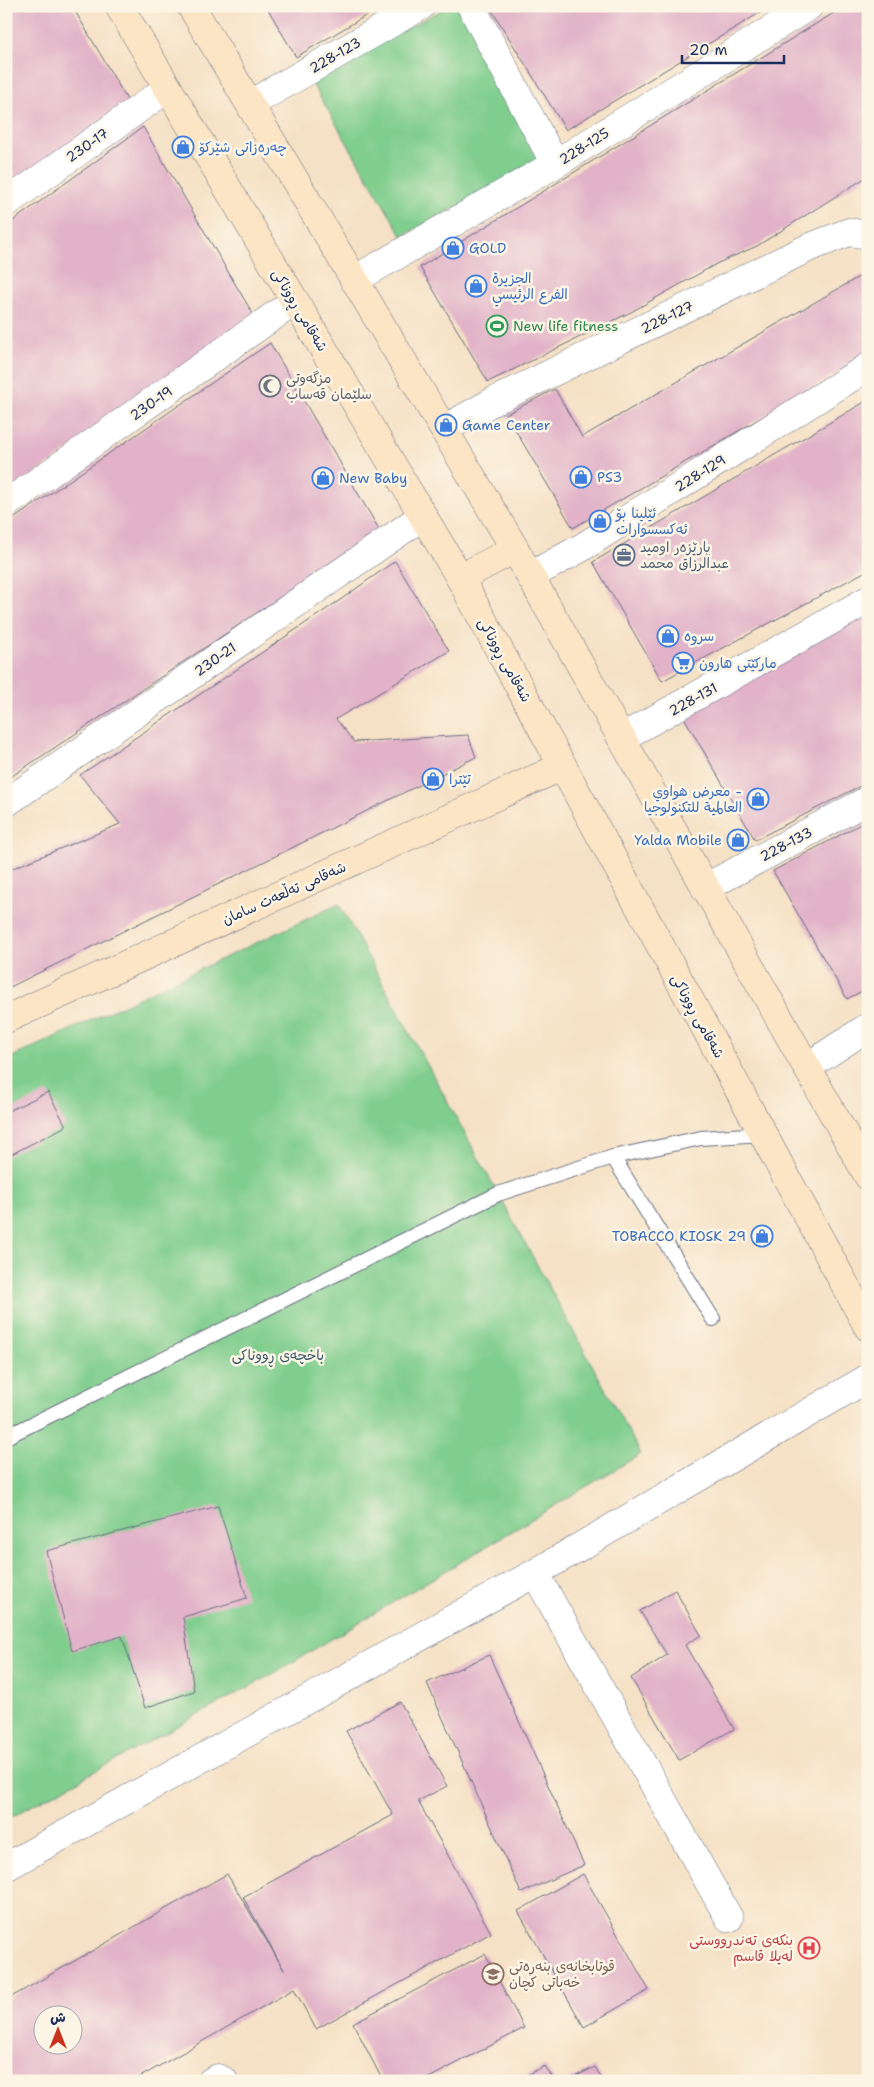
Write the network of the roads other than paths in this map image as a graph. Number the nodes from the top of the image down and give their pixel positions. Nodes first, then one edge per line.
1 (119, 6) edge
2 (191, 6) edge
3 (421, 6) edge
4 (471, 6) edge
5 (809, 6) edge
6 (168, 88) junction
7 (250, 104) junction
8 (555, 164) junction
9 (6, 203) edge
10 (868, 236) edge
11 (354, 280) junction
12 (295, 301) junction
13 (868, 367) edge
14 (444, 429) junction
15 (6, 504) edge
16 (423, 516) junction
17 (515, 549) junction
18 (530, 576) junction
19 (460, 578) junction
20 (868, 600) edge
21 (621, 738) junction
22 (563, 766) junction
23 (868, 800) edge
24 (6, 803) edge
25 (706, 888) junction
26 (6, 1019) edge
27 (868, 1027) edge
28 (806, 1067) junction
29 (762, 1134) junction
30 (613, 1157) junction
31 (868, 1176) edge
32 (713, 1319) dead end
33 (868, 1327) edge
34 (868, 1378) edge
35 (6, 1437) edge
36 (535, 1573) junction
37 (6, 1867) edge
38 (729, 1918) dead end
39 (212, 2081) edge
40 (224, 2081) edge

1 - 6 main road, شەقامی ڕووناکی
2 - 7 main road
3 - 7 street, 228-123
4 - 8 street
5 - 8 street, 228-125
6 - 9 street, 230-17
6 - 12 main road, شەقامی ڕووناکی
7 - 11 main road
8 - 11 street, 228-125
10 - 14 street, 228-127
11 - 14 main road
12 - 15 street, 230-19
12 - 16 main road, شەقامی ڕووناکی
13 - 18 street, 228-129
14 - 17 main road
16 - 19 main road, شەقامی ڕووناکی
16 - 24 street, 230-21
17 - 18 main road
17 - 19 main road
18 - 21 main road
19 - 22 main road, شەقامی ڕووناکی
20 - 21 street, 228-131
21 - 25 main road
22 - 26 main road, شەقامی تەڵعەت سامان
22 - 29 main road, شەقامی ڕووناکی
23 - 25 street, 228-133
25 - 28 main road
27 - 28 street
28 - 31 main road
29 - 30 lane
29 - 33 main road, شەقامی ڕووناکی
30 - 32 lane
30 - 35 lane
34 - 36 street
36 - 37 street
36 - 38 street
39 - 40 street

